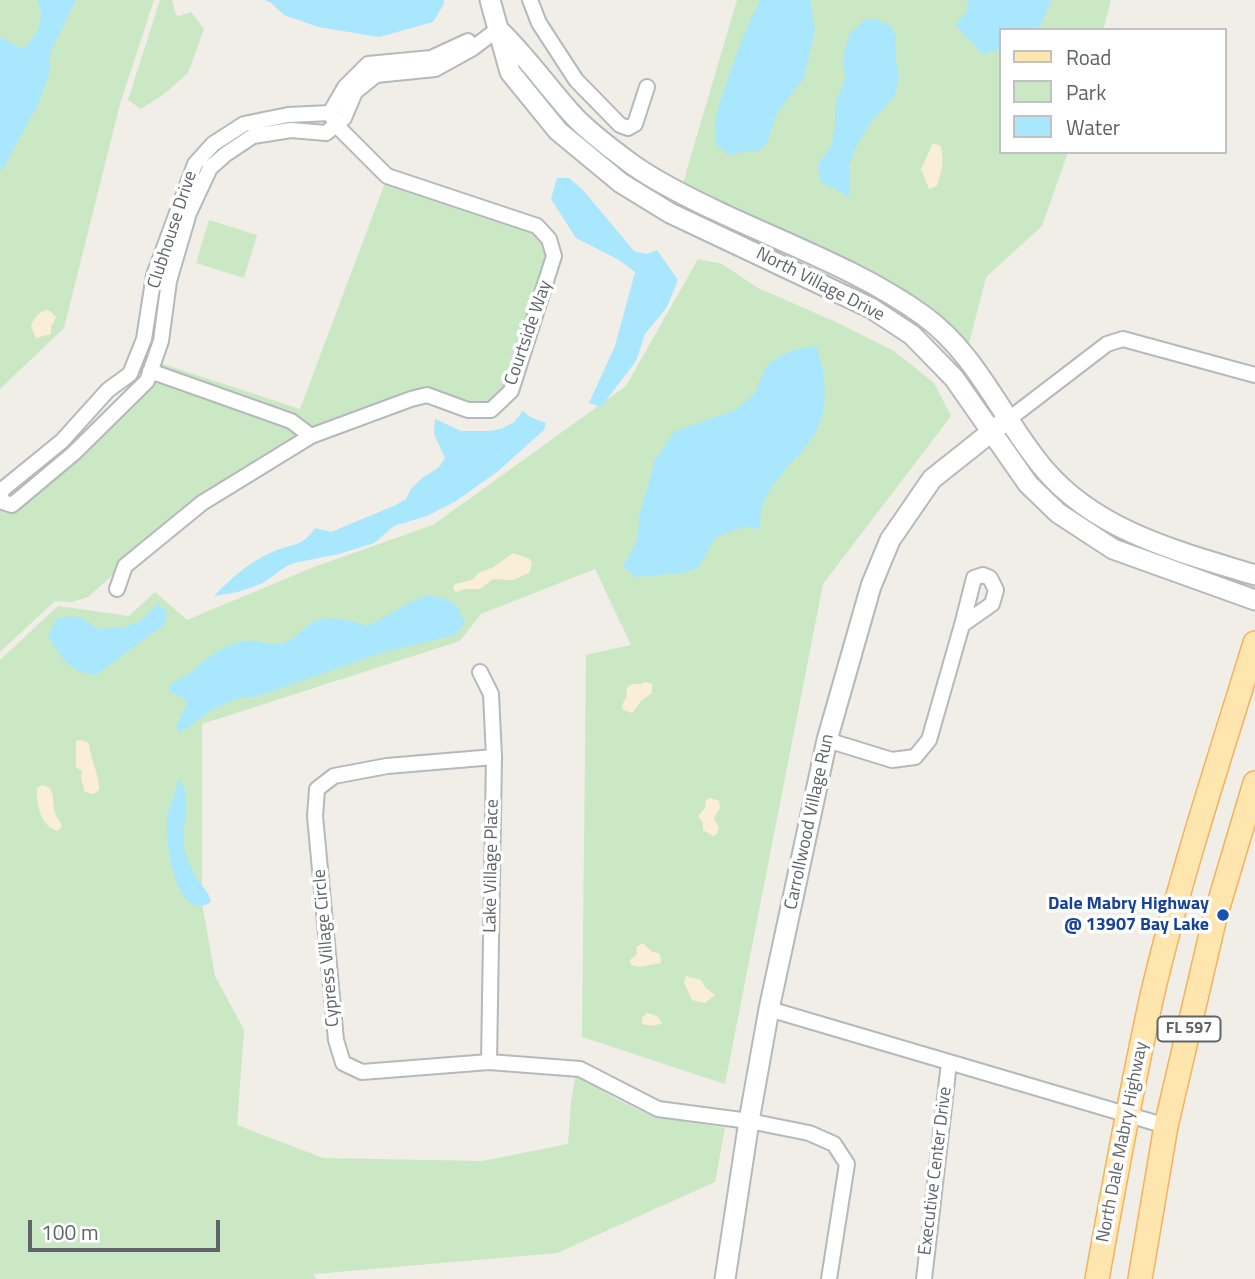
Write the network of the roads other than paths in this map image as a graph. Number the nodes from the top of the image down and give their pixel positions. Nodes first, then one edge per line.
1 (490, 0) edge
2 (530, 0) edge
3 (498, 29) junction
4 (647, 87) dead end
5 (333, 119) junction
6 (150, 371) junction
7 (1255, 375) edge
8 (1009, 419) junction
9 (992, 432) junction
10 (311, 436) junction
11 (62, 441) junction
12 (74, 453) junction
13 (0, 498) edge
14 (1125, 530) junction
15 (1113, 548) junction
16 (1255, 575) edge
17 (117, 589) dead end
18 (1255, 600) edge
19 (962, 625) dead end
20 (1255, 643) edge
21 (480, 672) dead end
22 (827, 740) junction
23 (494, 757) junction
24 (1255, 783) edge
25 (769, 1009) junction
26 (489, 1062) junction
27 (949, 1063) junction
28 (1127, 1115) junction
29 (749, 1121) junction
30 (1166, 1126) junction
31 (725, 1279) edge
32 (829, 1279) edge
33 (923, 1279) edge
34 (1097, 1279) edge
35 (1140, 1279) edge

1 - 3 street, North Village Drive
2 - 4 street
3 - 5 street
3 - 8 street, North Village Drive
3 - 9 street, North Village Drive
5 - 6 street, Clubhouse Drive
5 - 10 street, Courtside Way
5 - 11 street, Clubhouse Drive
6 - 10 street
6 - 12 street, Clubhouse Drive
7 - 8 street
8 - 9 street, Carrollwood Village Run
8 - 14 street, North Village Drive
9 - 15 street, North Village Drive
9 - 22 street, Carrollwood Village Run
10 - 17 street, Courtside Way
11 - 12 street
11 - 13 street, Clubhouse Drive
12 - 13 street, Clubhouse Drive
14 - 15 street
14 - 16 street, North Village Drive
15 - 18 street, North Village Drive
19 - 22 street
20 - 28 main road, North Dale Mabry Highway / FL 597
21 - 23 street, Lake Village Place
22 - 25 street, Carrollwood Village Run
23 - 26 street, Lake Village Place
23 - 26 street, Cypress Village Circle
24 - 30 main road, FL 597
25 - 27 street, Executive Center Drive
25 - 29 street, Carrollwood Village Run
26 - 29 street, Cypress Village Circle
27 - 28 street, Executive Center Drive
27 - 33 street, Executive Center Drive
28 - 30 street, Executive Center Drive
28 - 34 main road, North Dale Mabry Highway / FL 597
29 - 31 street, Carrollwood Village Run
29 - 32 street, Cypress Village Circle
30 - 35 main road, FL 597

